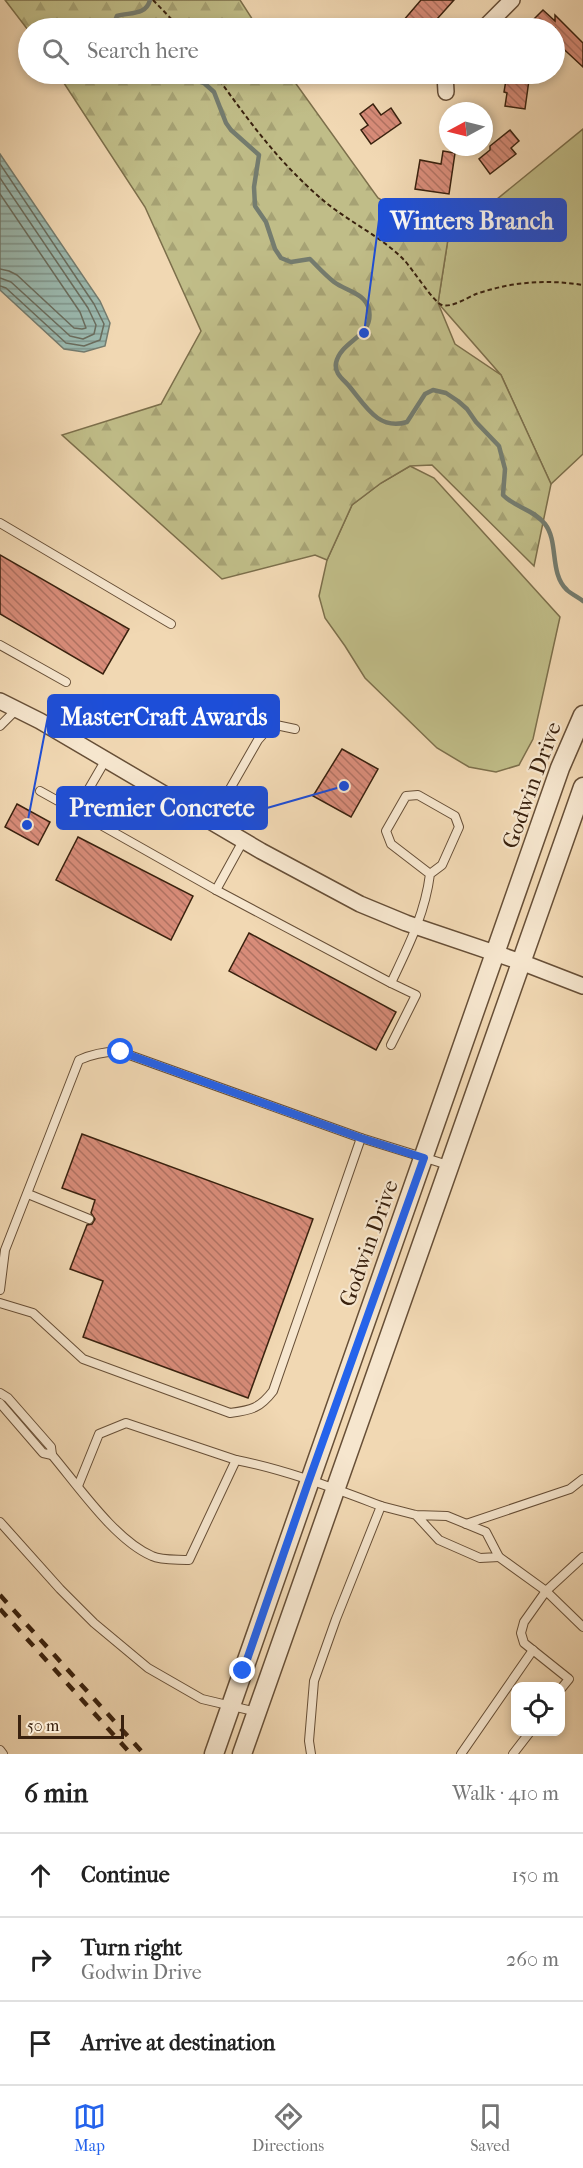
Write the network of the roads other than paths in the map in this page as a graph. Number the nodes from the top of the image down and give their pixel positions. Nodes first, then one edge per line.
1 (512, 0) edge
2 (494, 18) edge
3 (446, 84) edge
4 (446, 92) dead end
5 (0, 523) edge
6 (171, 624) dead end
7 (0, 645) edge
8 (66, 682) dead end
9 (0, 701) edge
10 (16, 710) junction
11 (583, 715) edge
12 (0, 726) edge
13 (295, 729) dead end
14 (105, 760) junction
15 (583, 787) edge
16 (40, 791) dead end
17 (76, 811) junction
18 (211, 822) junction
19 (243, 841) junction
20 (430, 874) junction
21 (216, 890) junction
22 (418, 927) junction
23 (496, 953) junction
24 (521, 962) junction
25 (391, 983) junction
26 (583, 986) edge
27 (391, 1045) dead end
28 (361, 1138) junction
29 (424, 1158) junction
30 (450, 1166) junction
31 (28, 1194) junction
32 (89, 1219) dead end
33 (0, 1290) edge
34 (0, 1303) edge
35 (0, 1393) edge
36 (0, 1403) edge
37 (51, 1455) junction
38 (237, 1460) junction
39 (309, 1478) junction
40 (583, 1479) edge
41 (78, 1486) junction
42 (336, 1489) junction
43 (381, 1506) junction
44 (416, 1515) junction
45 (0, 1522) edge
46 (466, 1524) junction
47 (499, 1557) junction
48 (583, 1557) edge
49 (546, 1591) junction
50 (583, 1627) edge
51 (533, 1650) junction
52 (565, 1684) edge
53 (231, 1705) junction
54 (257, 1712) junction
55 (526, 1736) edge
56 (0, 1750) edge
57 (3, 1754) edge
58 (214, 1754) edge
59 (242, 1754) edge
60 (311, 1754) edge
61 (461, 1754) edge
62 (513, 1754) edge

1 - 2 street
3 - 4 street
5 - 6 lane
7 - 8 lane
9 - 10 street
10 - 12 lane
10 - 14 street
11 - 23 street, Godwin Drive
13 - 18 lane
14 - 17 lane
14 - 18 street
15 - 24 street
16 - 17 lane
17 - 21 lane
18 - 19 street
19 - 21 lane
19 - 22 street
20 - 20 lane
20 - 22 lane
21 - 25 lane
22 - 23 street
22 - 25 lane
23 - 24 street
23 - 29 street, Godwin Drive
24 - 26 street
24 - 30 street
25 - 27 lane
28 - 29 lane
28 - 31 lane
28 - 34 lane
29 - 30 lane
29 - 39 street, Godwin Drive
30 - 42 street
31 - 32 lane
31 - 33 lane
35 - 37 lane
36 - 37 lane
37 - 41 lane
38 - 39 lane
38 - 41 lane
38 - 41 lane
39 - 42 lane
39 - 53 street, Godwin Drive
40 - 46 lane
42 - 43 lane
42 - 54 street
43 - 44 lane
43 - 60 lane
44 - 46 lane
44 - 47 lane
45 - 53 lane
46 - 47 lane
47 - 49 lane
48 - 49 lane
49 - 50 lane
49 - 51 lane
51 - 52 lane
51 - 61 lane
53 - 54 lane
53 - 58 street, Godwin Drive
54 - 59 street
55 - 62 lane
56 - 57 lane

